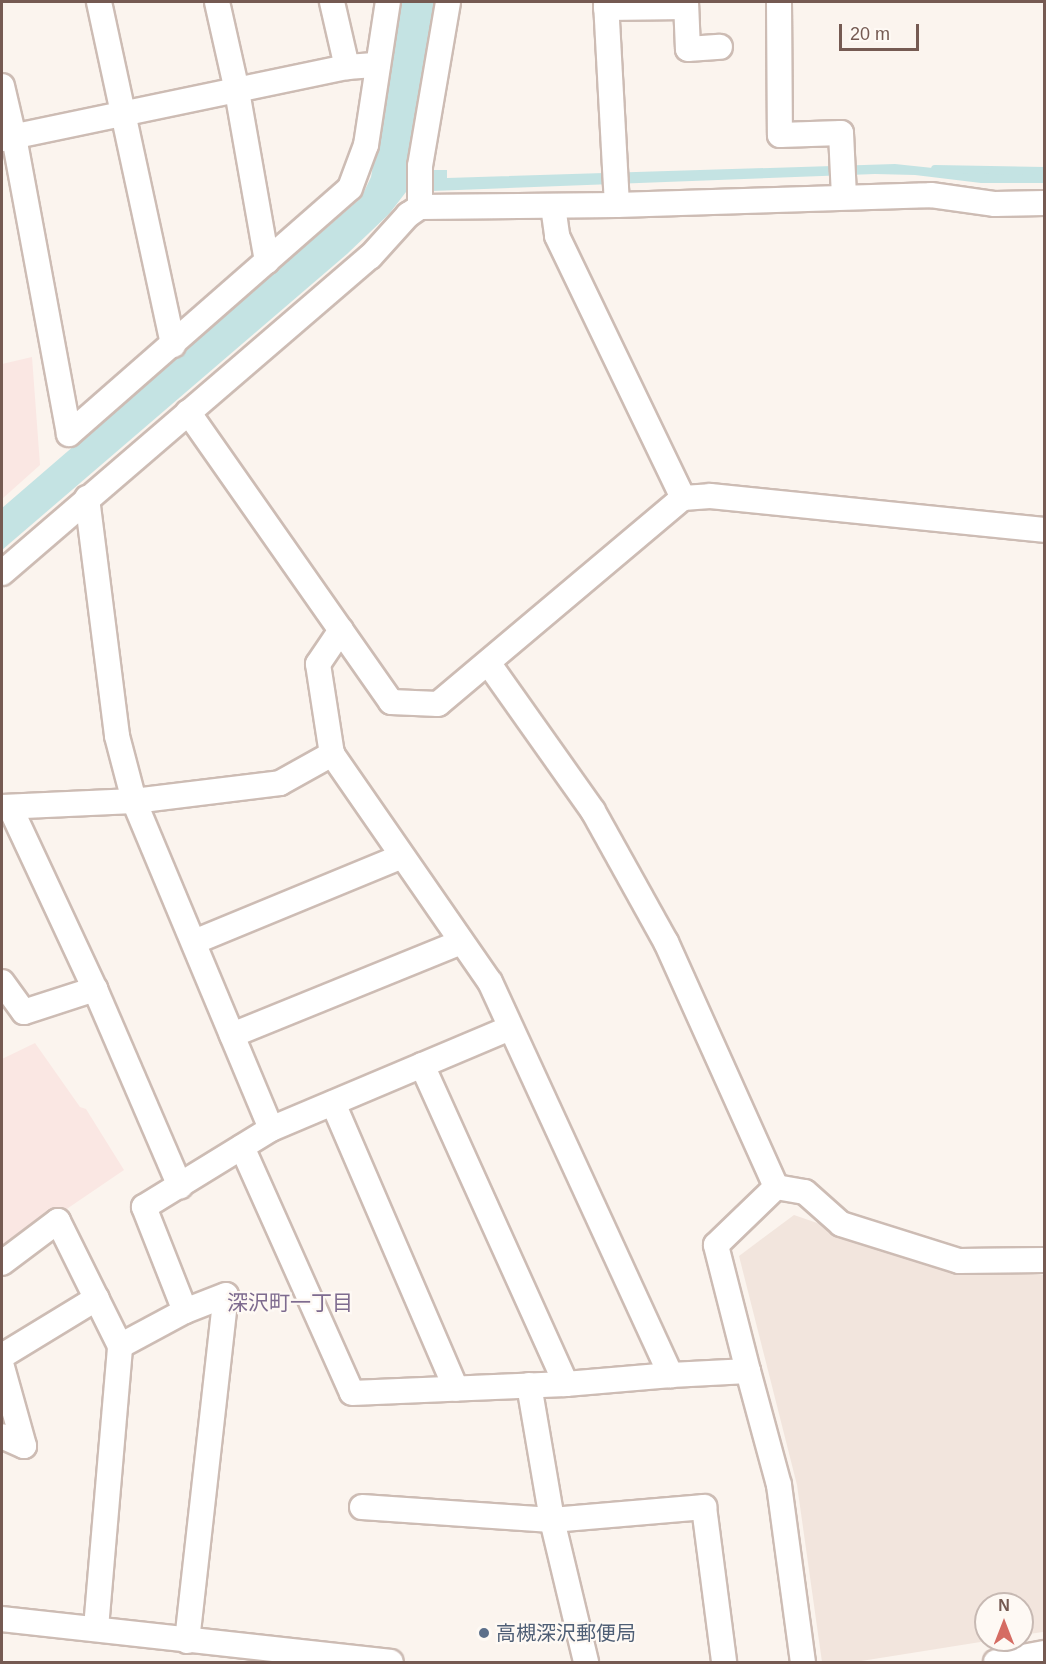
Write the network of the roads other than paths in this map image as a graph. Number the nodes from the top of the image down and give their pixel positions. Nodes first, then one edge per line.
1 (99, 2) edge
2 (216, 2) edge
3 (332, 2) edge
4 (388, 2) edge
5 (448, 2) edge
6 (778, 2) edge
7 (686, 4) edge
8 (606, 5) edge
9 (720, 47) dead end
10 (378, 65) junction
11 (346, 66) junction
12 (2, 86) edge
13 (237, 91) junction
14 (125, 114) junction
15 (8, 138) edge
16 (616, 188) junction
17 (844, 196) junction
18 (420, 201) junction
19 (1044, 203) edge
20 (553, 206) junction
21 (267, 261) junction
22 (173, 345) junction
23 (188, 412) junction
24 (87, 498) junction
25 (683, 498) junction
26 (1044, 530) edge
27 (2, 573) edge
28 (341, 630) junction
29 (489, 664) junction
30 (332, 754) junction
31 (134, 801) junction
32 (6, 807) edge
33 (400, 857) junction
34 (194, 942) junction
35 (461, 942) junction
36 (2, 982) edge
37 (95, 988) junction
38 (510, 1028) junction
39 (232, 1035) junction
40 (422, 1065) junction
41 (333, 1103) junction
42 (272, 1129) junction
43 (242, 1147) junction
44 (180, 1186) junction
45 (776, 1187) junction
46 (1044, 1260) edge
47 (2, 1263) edge
48 (96, 1298) junction
49 (185, 1311) junction
50 (120, 1346) junction
51 (2, 1356) edge
52 (2, 1367) edge
53 (748, 1371) junction
54 (671, 1375) junction
55 (566, 1384) junction
56 (529, 1385) junction
57 (456, 1389) junction
58 (2, 1436) edge
59 (362, 1507) dead end
60 (552, 1520) junction
61 (2, 1619) edge
62 (96, 1628) junction
63 (187, 1641) junction
64 (1044, 1653) edge
65 (250, 1655) edge
66 (385, 1662) edge
67 (586, 1662) edge
68 (724, 1662) edge
69 (803, 1662) edge
70 (996, 1662) edge

1 - 14 street
2 - 13 street
3 - 11 street
4 - 10 street
5 - 18 street
6 - 17 street
7 - 8 street
7 - 9 street
8 - 16 street
10 - 11 street
10 - 21 street
11 - 13 street
12 - 15 street
13 - 14 street
13 - 21 street
14 - 15 street
14 - 22 street
15 - 22 street
16 - 17 street
16 - 20 street
17 - 19 street
18 - 20 street
18 - 23 street
20 - 25 street
21 - 22 street
23 - 24 street
23 - 28 street
24 - 27 street
24 - 31 street
25 - 26 street
25 - 29 street
28 - 29 street
28 - 30 street
29 - 45 street
30 - 31 street
30 - 33 street
31 - 32 street
31 - 34 street
32 - 37 street
33 - 34 street
33 - 35 street
34 - 39 street
35 - 38 street
35 - 39 street
36 - 37 street
37 - 44 street
38 - 40 street
38 - 54 street
39 - 42 street
40 - 41 street
40 - 55 street
41 - 42 street
41 - 57 street
42 - 43 street
43 - 44 street
43 - 57 street
44 - 49 street
45 - 46 street
45 - 53 street
47 - 48 street
48 - 50 street
48 - 51 street
49 - 50 street
49 - 63 street
50 - 62 street
52 - 58 street
53 - 54 street
53 - 69 street
54 - 55 street
55 - 56 street
56 - 57 street
56 - 60 street
59 - 60 street
60 - 67 street
60 - 68 street
61 - 62 street
62 - 63 street
63 - 65 street
64 - 70 street
65 - 66 street

